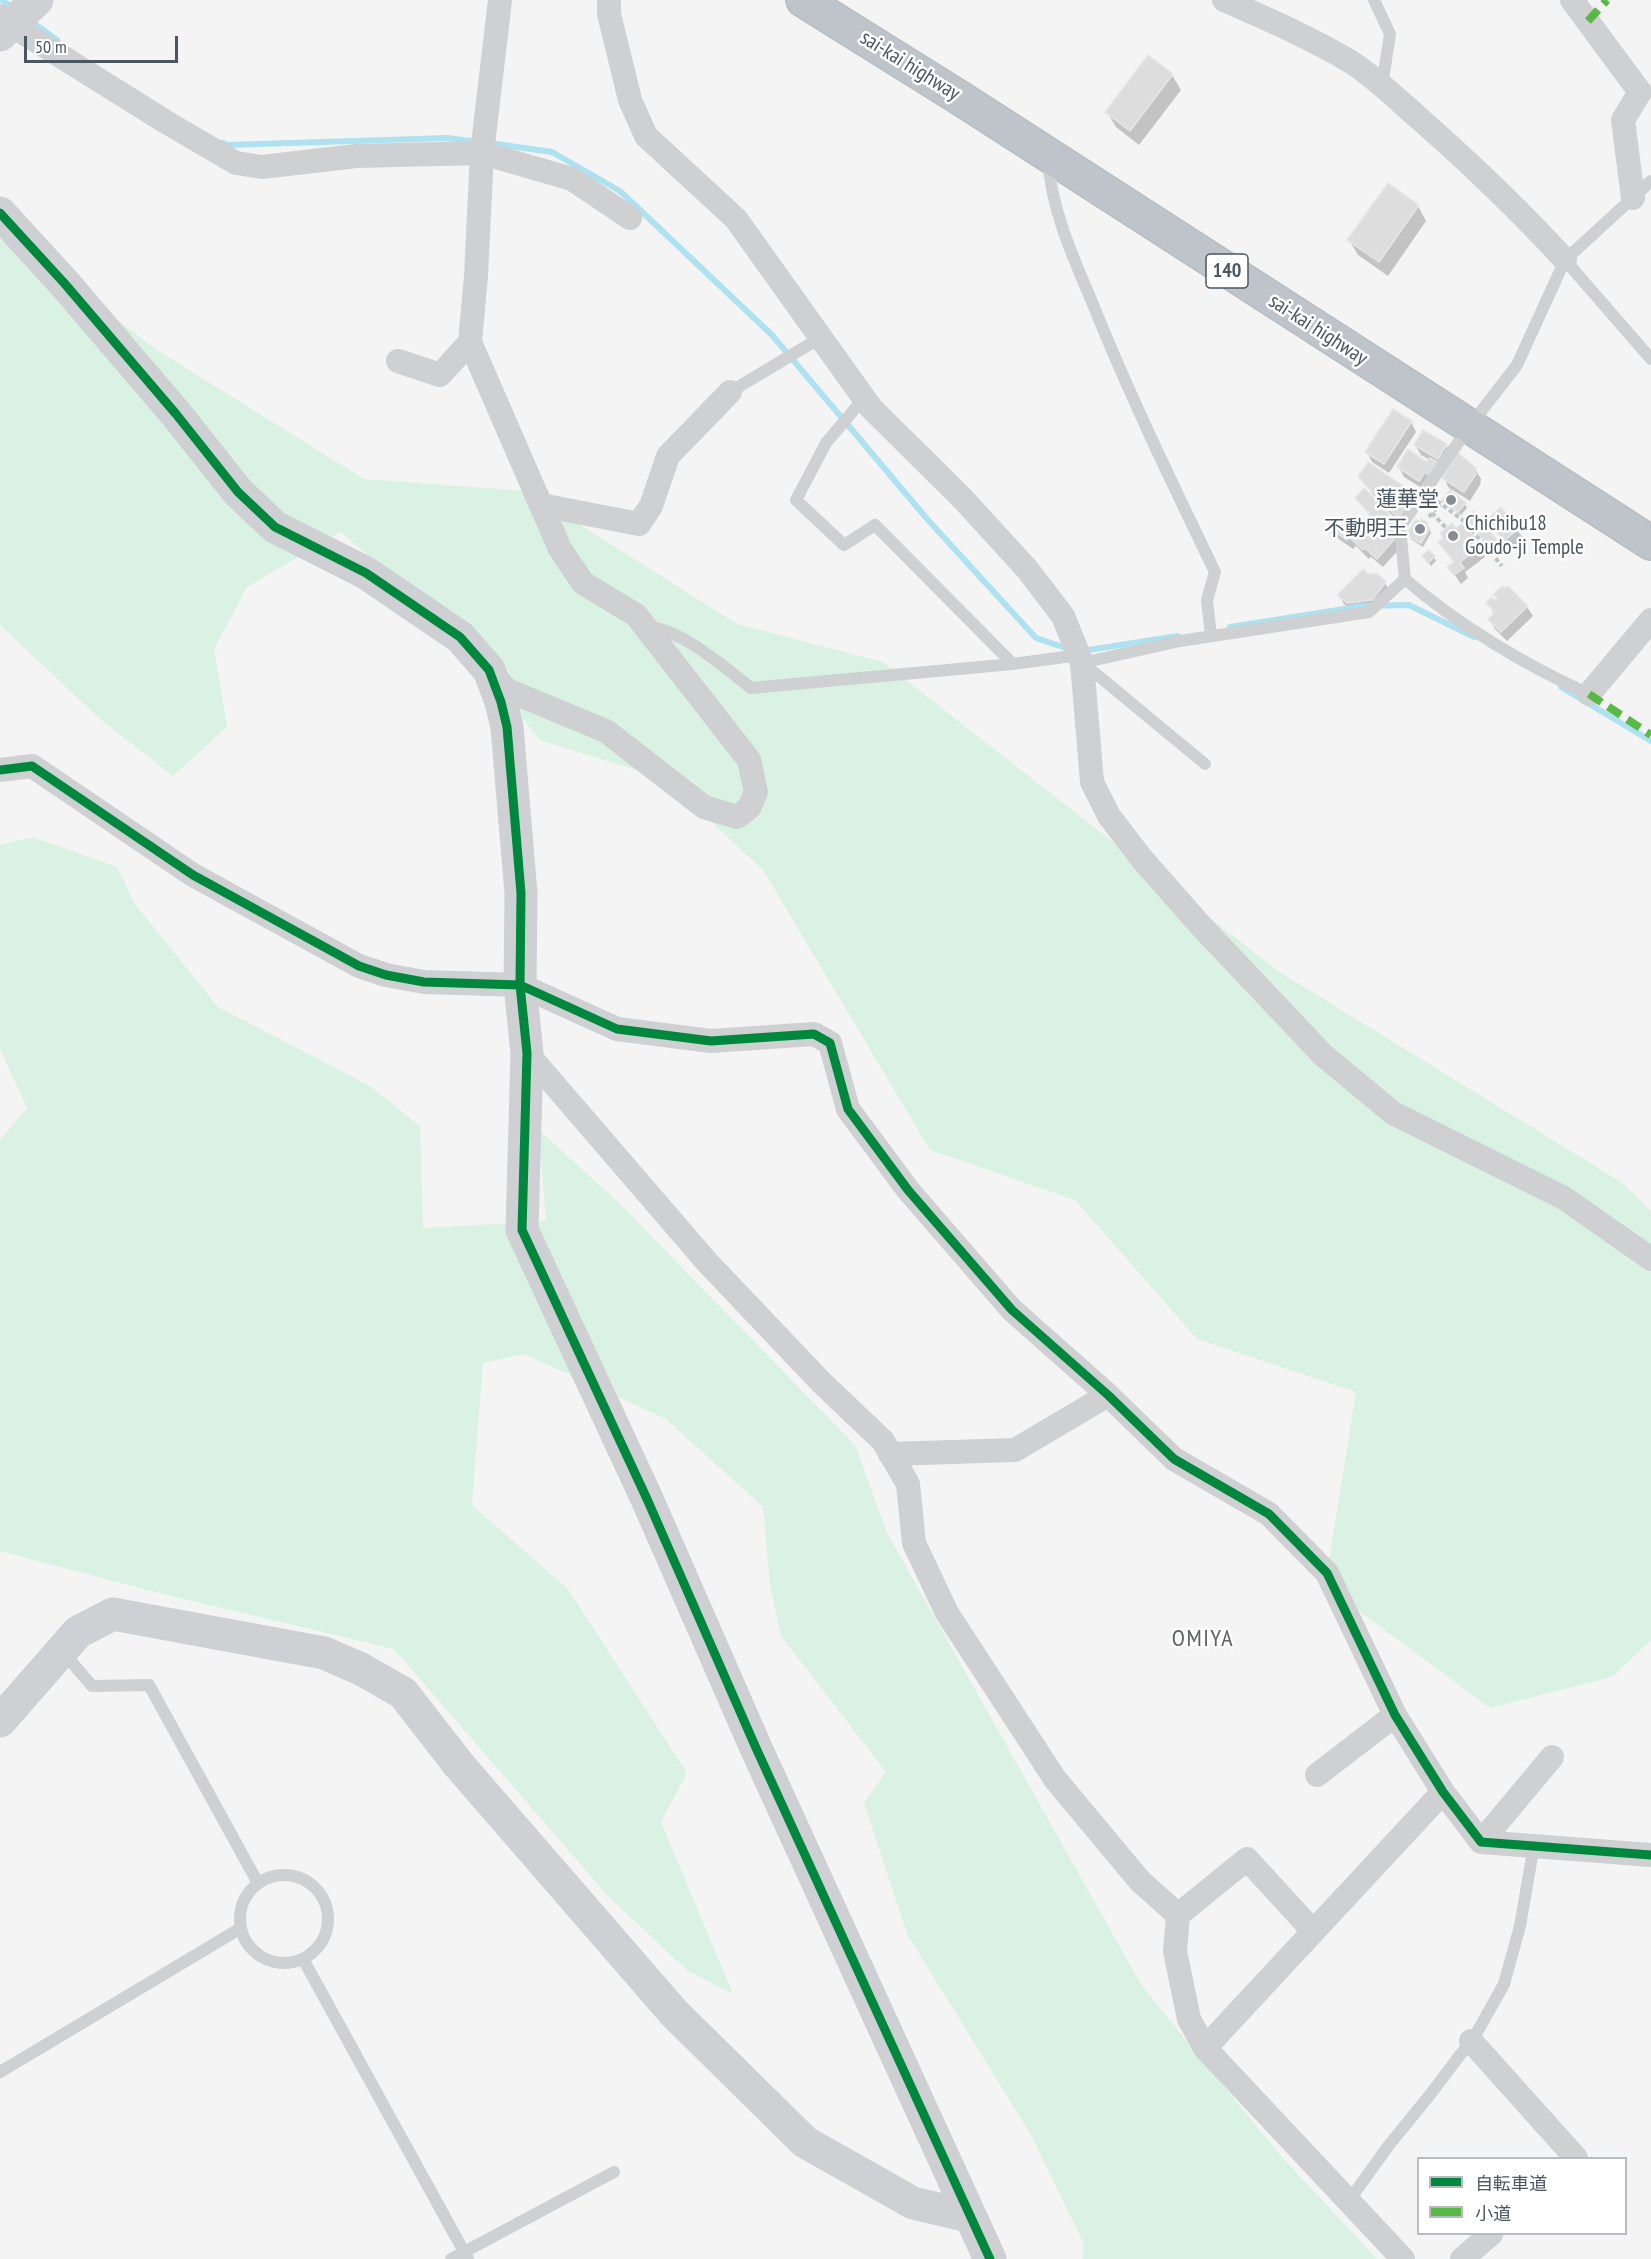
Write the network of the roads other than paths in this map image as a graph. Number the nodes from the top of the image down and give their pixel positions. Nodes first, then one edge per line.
1 (37, 0) edge
2 (500, 0) edge
3 (609, 0) edge
4 (803, 0) edge
5 (1224, 0) edge
6 (1374, 0) edge
7 (1572, 0) edge
8 (4, 26) edge
9 (1382, 86) junction
10 (482, 153) junction
11 (1048, 154) junction
12 (1651, 181) edge
13 (1633, 198) junction
14 (0, 213) edge
15 (630, 218) dead end
16 (1565, 260) junction
17 (820, 338) junction
18 (470, 342) junction
19 (1651, 359) edge
20 (398, 361) dead end
21 (730, 392) joint
22 (864, 398) junction
23 (1468, 427) junction
24 (541, 505) junction
25 (1651, 543) edge
26 (1405, 579) junction
27 (1651, 620) edge
28 (645, 627) junction
29 (1211, 636) junction
30 (1081, 659) junction
31 (1013, 664) junction
32 (489, 670) junction
33 (1589, 694) joint
34 (1205, 764) dead end
35 (0, 770) edge
36 (520, 985) junction
37 (526, 1053) junction
38 (1651, 1259) edge
39 (1108, 1395) junction
40 (890, 1455) junction
41 (63, 1652) junction
42 (1395, 1715) junction
43 (0, 1721) edge
44 (1552, 1757) dead end
45 (1317, 1775) dead end
46 (1443, 1792) junction
47 (1481, 1842) junction
48 (1534, 1845) junction
49 (1651, 1855) edge
50 (258, 1883) junction
51 (1178, 1915) junction
52 (241, 1928) junction
53 (1313, 1931) junction
54 (303, 1959) junction
55 (1471, 2041) junction
56 (1205, 2048) junction
57 (0, 2073) edge
58 (1575, 2157) edge
59 (614, 2172) dead end
60 (1348, 2202) junction
61 (969, 2216) junction
62 (1490, 2235) edge
63 (466, 2255) edge
64 (451, 2259) edge
65 (990, 2259) edge
66 (1403, 2259) edge
67 (1462, 2259) edge

1 - 8 street
2 - 10 street
3 - 17 street
4 - 11 highway, sai-kai highway / 140
5 - 9 street
6 - 9 lane
7 - 13 street
8 - 10 street
9 - 16 street
10 - 15 street
10 - 18 street
11 - 23 highway, sai-kai highway / 140
11 - 29 lane
12 - 13 lane
13 - 16 lane
14 - 32 street
16 - 19 lane
16 - 23 lane
17 - 21 lane
17 - 22 street
18 - 20 street
18 - 24 street
21 - 24 street
22 - 30 street
22 - 31 lane
23 - 25 highway, sai-kai highway / 140
23 - 26 lane
24 - 28 street
26 - 29 lane
26 - 33 lane
27 - 33 street
28 - 31 lane
28 - 32 street
29 - 30 lane
30 - 31 lane
30 - 34 lane
30 - 38 street
32 - 36 street
35 - 36 street
36 - 37 street
36 - 39 street
37 - 40 street
37 - 61 street
39 - 40 street
39 - 42 street
40 - 51 street
41 - 43 street
41 - 50 lane
41 - 61 street
42 - 45 street
42 - 46 street
44 - 47 street
46 - 47 street
46 - 53 street
47 - 48 street
48 - 49 street
48 - 55 lane
50 - 52 lane
50 - 54 lane
51 - 53 street
51 - 56 street
52 - 54 lane
52 - 57 lane
53 - 56 street
54 - 63 lane
55 - 58 street
55 - 60 lane
56 - 60 street
59 - 63 lane
60 - 66 street
61 - 65 street
62 - 67 street
63 - 64 lane

